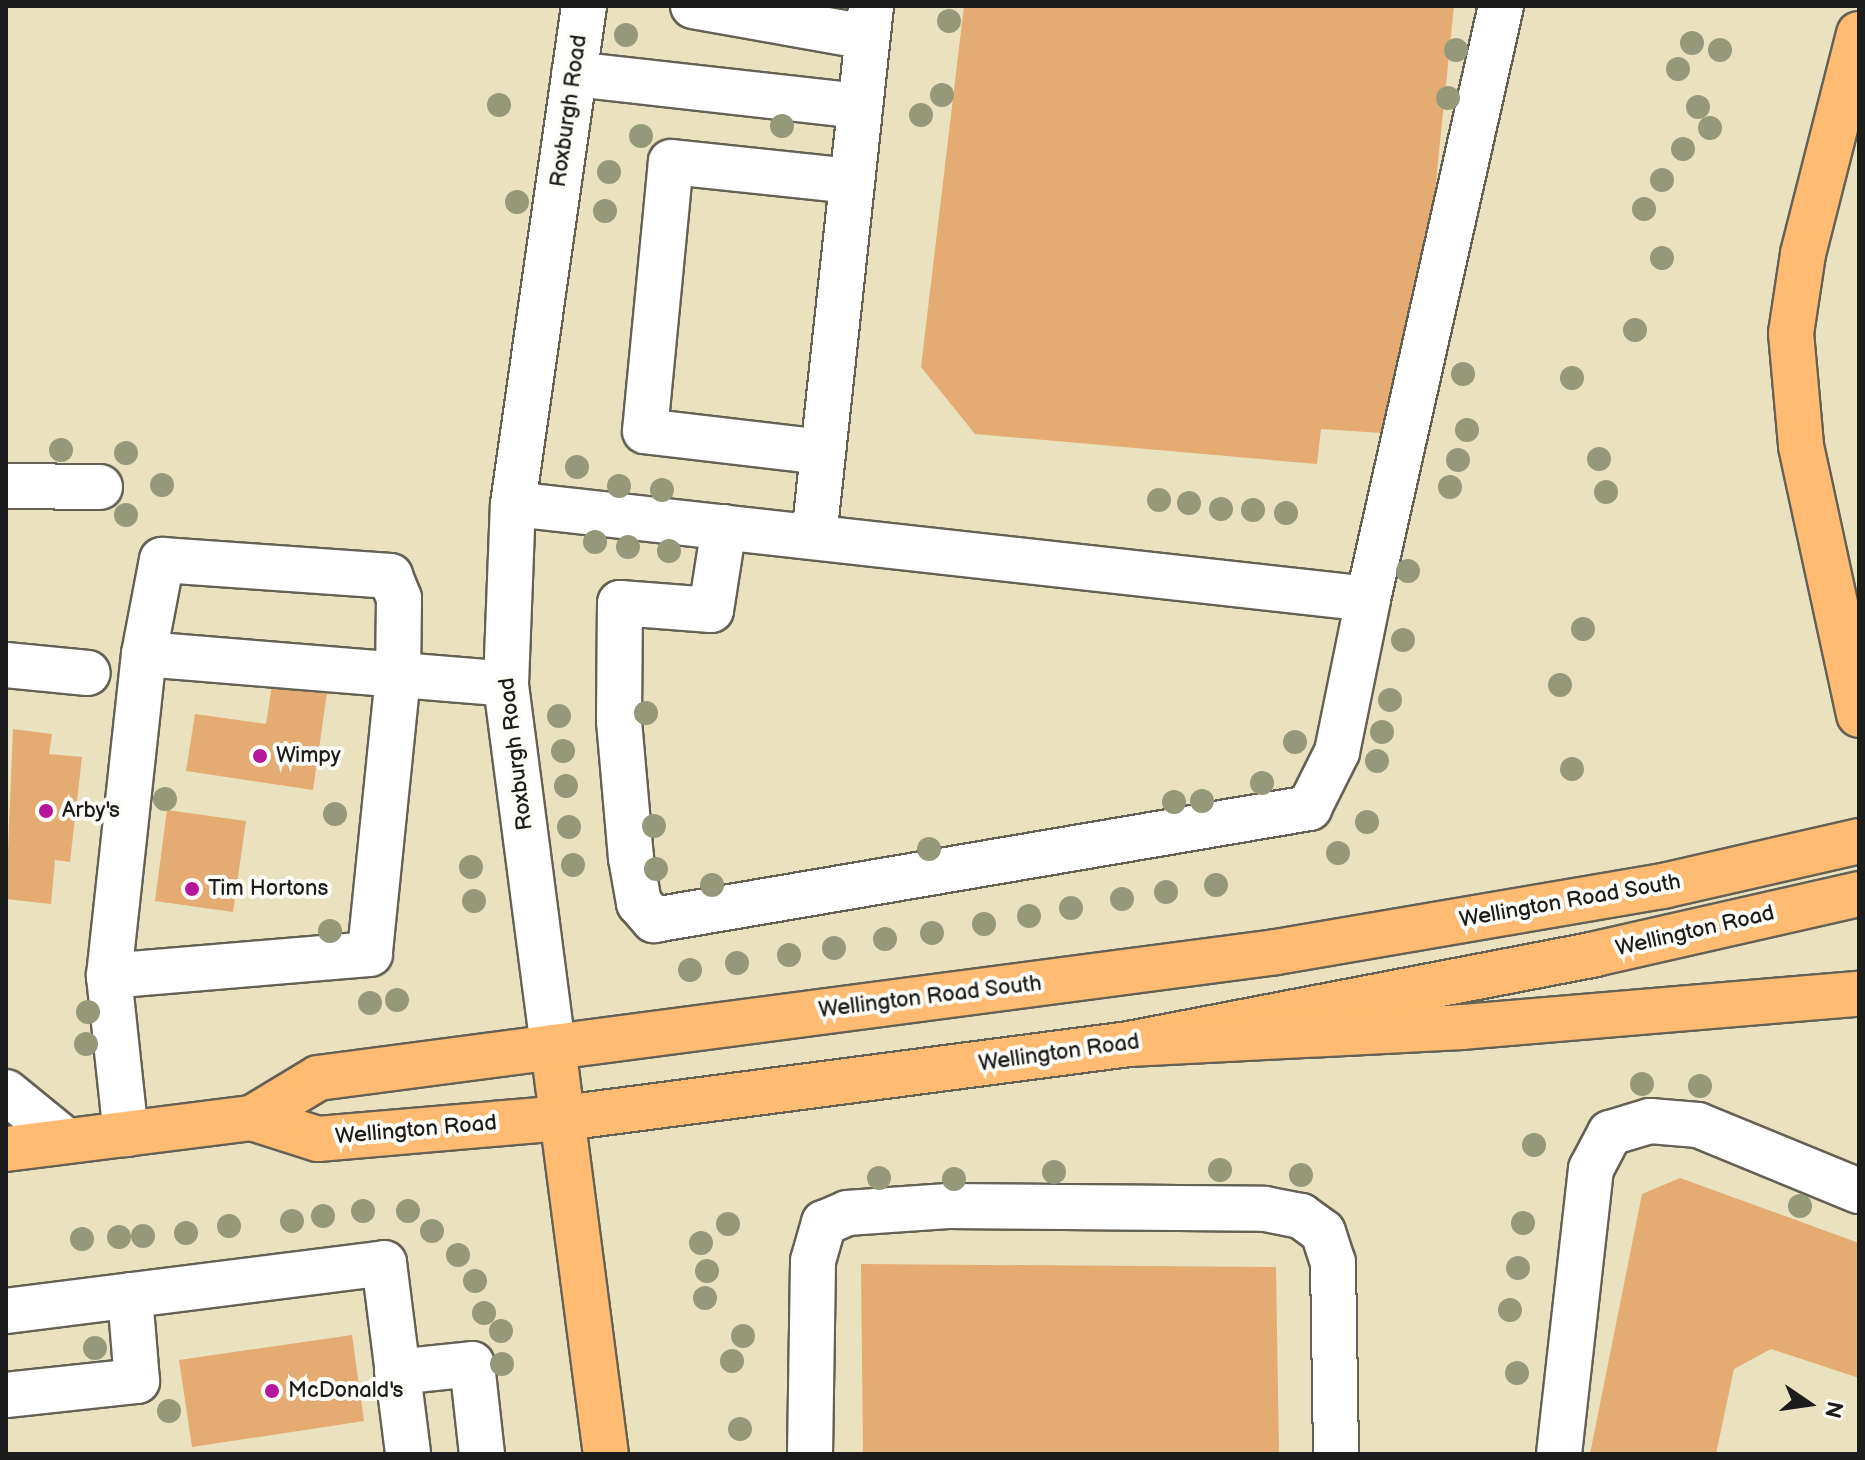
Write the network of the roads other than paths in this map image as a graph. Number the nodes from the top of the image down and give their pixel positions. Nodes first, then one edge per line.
1 (584, 6) edge
2 (693, 6) edge
3 (1501, 6) edge
4 (869, 22) edge
5 (1859, 34) edge
6 (574, 74) junction
7 (860, 106) junction
8 (852, 181) junction
9 (823, 452) junction
10 (6, 486) edge
11 (100, 487) dead end
12 (513, 504) junction
13 (724, 527) junction
14 (814, 537) junction
15 (1368, 599) junction
16 (144, 654) junction
17 (6, 665) edge
18 (88, 673) dead end
19 (398, 676) junction
20 (506, 684) junction
21 (1859, 715) edge
22 (1859, 841) edge
23 (1859, 894) edge
24 (111, 958) junction
25 (1859, 994) edge
26 (1129, 1044) junction
27 (553, 1047) junction
28 (6, 1092) edge
29 (252, 1118) junction
30 (564, 1118) junction
31 (126, 1134) junction
32 (66, 1141) junction
33 (6, 1149) edge
34 (1859, 1191) edge
35 (130, 1295) junction
36 (6, 1311) edge
37 (397, 1372) junction
38 (6, 1395) edge
39 (408, 1454) edge
40 (482, 1454) edge
41 (606, 1454) edge
42 (810, 1454) edge
43 (1336, 1454) edge
44 (1559, 1454) edge

1 - 6 street, Roxburgh Road
2 - 4 street
3 - 15 street
4 - 7 street
5 - 21 main road
6 - 7 street
6 - 12 street, Roxburgh Road
7 - 8 street
8 - 9 street
8 - 9 street
9 - 14 street
10 - 11 street
12 - 13 street
12 - 20 street, Roxburgh Road
13 - 14 street
13 - 15 street
14 - 15 street
16 - 19 street
16 - 19 street
16 - 24 street
17 - 18 street
19 - 20 street
19 - 24 street
20 - 27 street, Roxburgh Road
22 - 27 main road, Wellington Road South
23 - 26 main road, Wellington Road
24 - 31 street
25 - 26 main road
26 - 30 main road, Wellington Road
27 - 29 main road, Wellington Road South
27 - 30 main road, Roxburgh Road
28 - 32 street
29 - 30 main road, Wellington Road
29 - 31 main road, Wellington Road South
30 - 41 main road, Roxburgh Road
31 - 32 main road, Wellington Road South
32 - 33 main road, Wellington Road South
34 - 44 street
35 - 36 street
35 - 37 street
35 - 38 street
37 - 39 street
37 - 40 street
42 - 43 street

